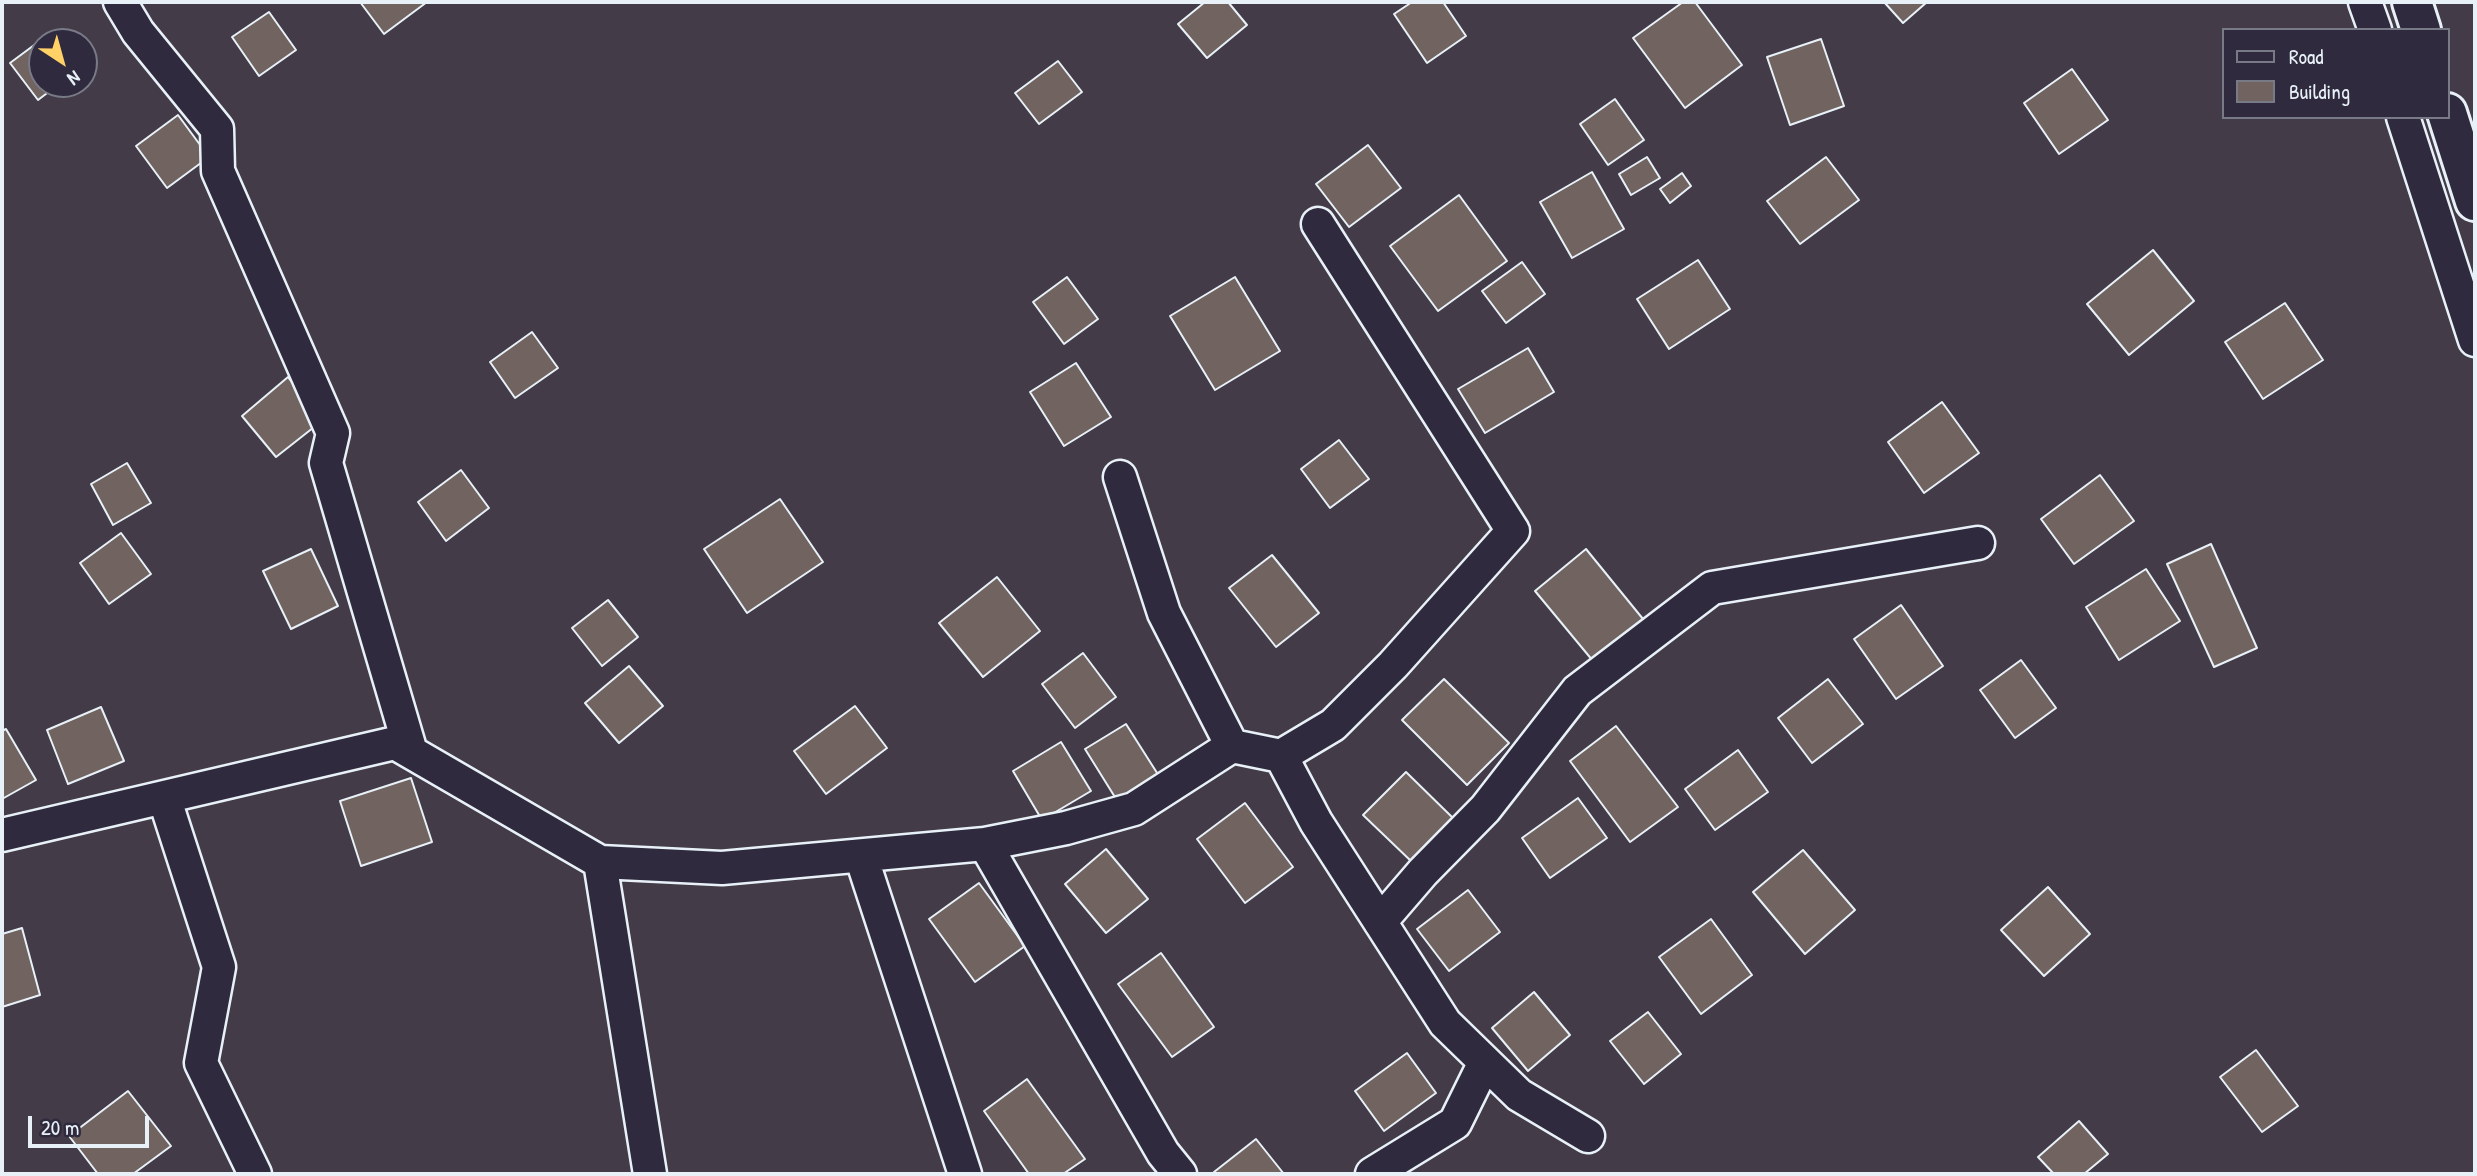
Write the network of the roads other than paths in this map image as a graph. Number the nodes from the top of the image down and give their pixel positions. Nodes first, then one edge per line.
1 (120, 2) edge
2 (2365, 2) edge
3 (2412, 2) edge
4 (2374, 28) edge
5 (2420, 28) edge
6 (2404, 119) edge
7 (2449, 119) edge
8 (2475, 201) edge
9 (1318, 224) dead end
10 (2475, 340) edge
11 (1120, 477) dead end
12 (1978, 543) dead end
13 (1232, 746) junction
14 (411, 752) junction
15 (1281, 756) junction
16 (164, 797) junction
17 (2, 835) edge
18 (985, 844) junction
19 (861, 856) junction
20 (600, 862) junction
21 (1380, 922) junction
22 (1485, 1062) junction
23 (1588, 1136) dead end
24 (255, 1174) edge
25 (650, 1174) edge
26 (965, 1174) edge
27 (1180, 1174) edge
28 (1372, 1174) edge

1 - 14 street
2 - 4 street
3 - 5 highway
6 - 10 street
7 - 8 highway
9 - 15 street
11 - 13 street
12 - 21 street
13 - 15 street
13 - 18 street
14 - 16 street
14 - 20 street
15 - 21 street
16 - 17 street
16 - 24 street
18 - 19 street
18 - 27 street
19 - 20 street
19 - 26 street
20 - 25 street
21 - 22 street
22 - 23 street
22 - 28 street

